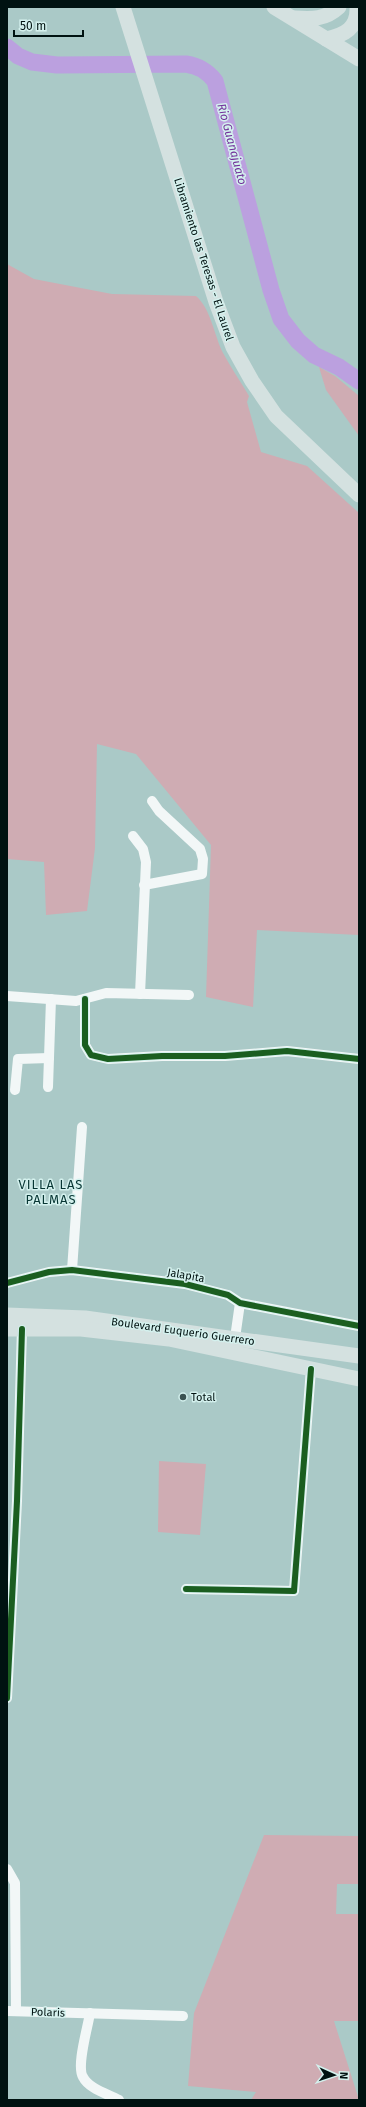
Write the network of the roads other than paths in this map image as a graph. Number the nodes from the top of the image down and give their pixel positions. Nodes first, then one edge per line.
1 (123, 7) edge
2 (274, 7) edge
3 (339, 7) edge
4 (357, 7) edge
5 (292, 18) junction
6 (326, 39) junction
7 (359, 59) edge
8 (359, 495) edge
9 (152, 801) dead end
10 (133, 836) dead end
11 (144, 884) junction
12 (140, 994) junction
13 (189, 995) dead end
14 (7, 996) edge
15 (51, 999) junction
16 (81, 1000) junction
17 (49, 1058) junction
18 (359, 1059) edge
19 (48, 1087) dead end
20 (15, 1090) dead end
21 (82, 1127) dead end
22 (72, 1270) junction
23 (7, 1283) edge
24 (240, 1303) junction
25 (7, 1315) edge
26 (359, 1326) edge
27 (7, 1329) edge
28 (22, 1329) junction
29 (235, 1338) junction
30 (359, 1356) edge
31 (310, 1369) junction
32 (359, 1379) edge
33 (11, 1548) edge
34 (186, 1589) dead end
35 (9, 1641) edge
36 (7, 1698) edge
37 (7, 1869) edge
38 (11, 2011) edge
39 (90, 2013) junction
40 (183, 2016) dead end
41 (119, 2100) edge

1 - 8 main road, Libramiento las Teresas - El Laurel
2 - 5 main road
3 - 5 main road
4 - 6 main road
5 - 6 main road
6 - 7 main road
9 - 11 street
10 - 11 street
11 - 12 street
12 - 13 street
12 - 16 street
14 - 15 street
15 - 16 street
15 - 17 street
16 - 18 street
17 - 19 street
17 - 20 street
21 - 22 street
22 - 23 street, Jalapita
22 - 24 street, Jalapita
24 - 26 street, Jalapita
24 - 29 street
25 - 29 main road, Boulevard Euquerio Guerrero
27 - 28 main road
28 - 31 main road
28 - 33 street
29 - 30 main road, Boulevard Euquerio Guerrero
31 - 32 main road
31 - 34 street
33 - 35 street
35 - 36 street
37 - 38 street
38 - 39 street, Polaris
39 - 40 street, Polaris
39 - 41 street

